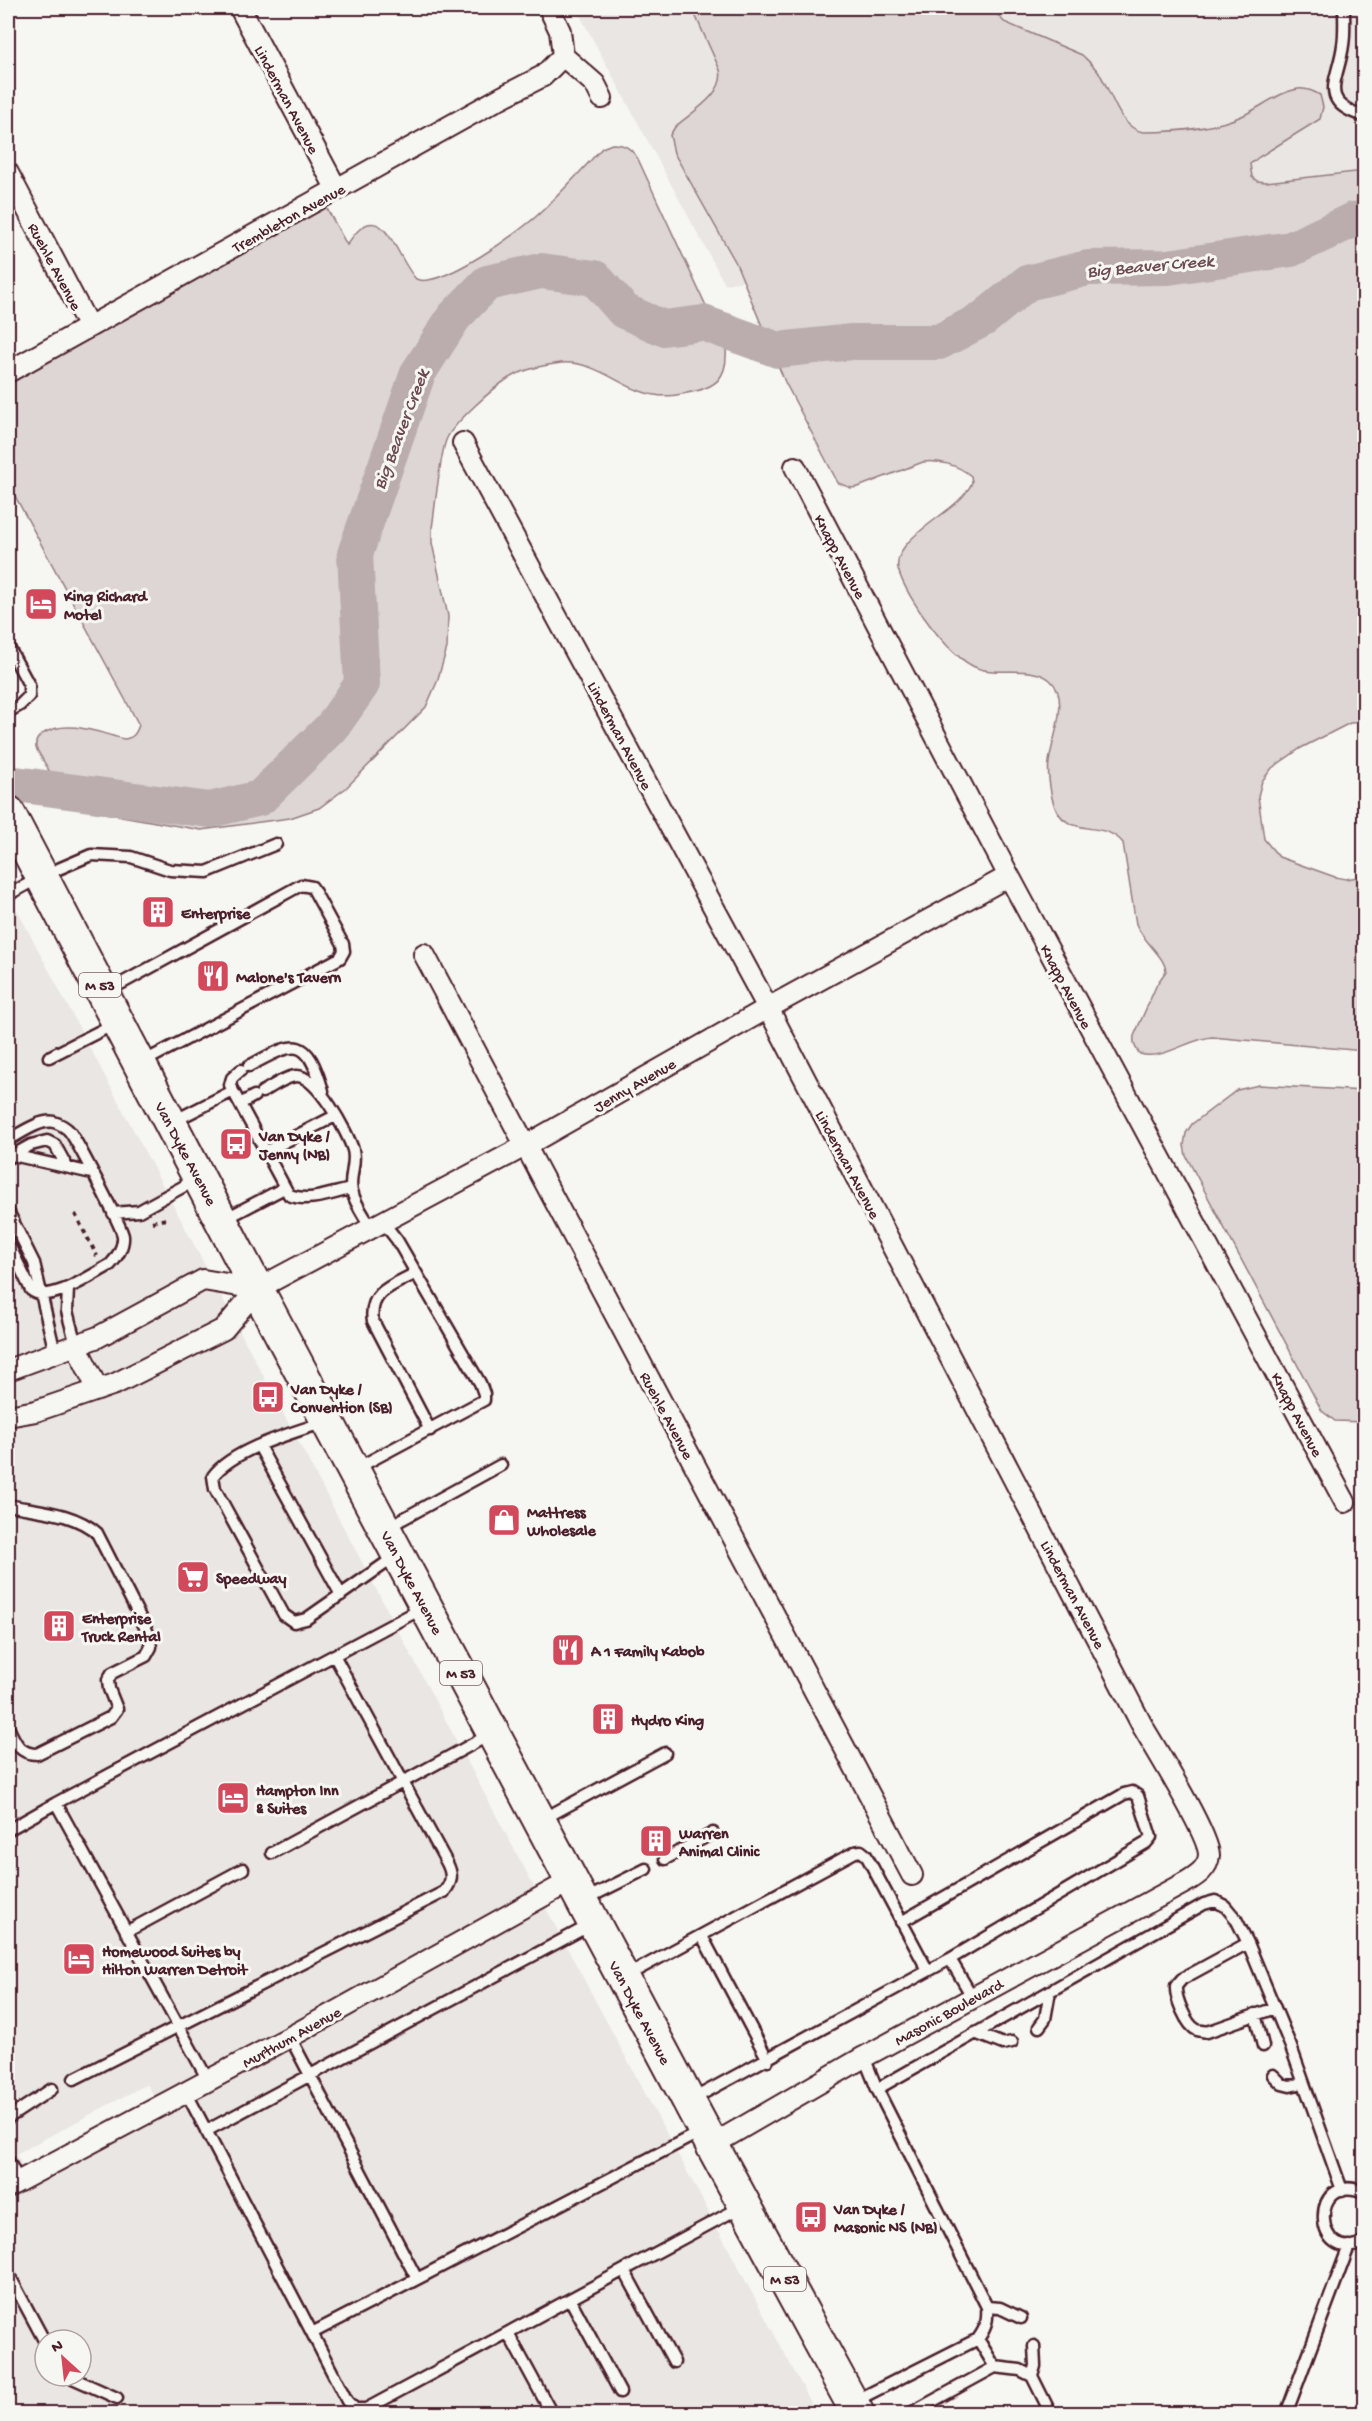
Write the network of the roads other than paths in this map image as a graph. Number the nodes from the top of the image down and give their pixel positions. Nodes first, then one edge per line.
1 (240, 8) edge
2 (549, 8) edge
3 (1344, 8) edge
4 (563, 56) junction
5 (602, 98) dead end
6 (1365, 116) edge
7 (8, 173) edge
8 (337, 190) junction
9 (89, 327) junction
10 (8, 372) edge
11 (463, 443) dead end
12 (795, 467) dead end
13 (8, 646) edge
14 (8, 712) edge
15 (8, 812) edge
16 (276, 844) dead end
17 (42, 876) junction
18 (1009, 876) junction
19 (8, 895) edge
20 (424, 954) dead end
21 (104, 993) junction
22 (768, 1008) junction
23 (119, 1022) junction
24 (49, 1057) dead end
25 (141, 1064) junction
26 (233, 1091) junction
27 (325, 1097) junction
28 (240, 1104) junction
29 (335, 1116) junction
30 (171, 1122) junction
31 (8, 1140) edge
32 (525, 1146) junction
33 (265, 1152) junction
34 (10, 1157) edge
35 (67, 1167) junction
36 (92, 1173) junction
37 (200, 1177) junction
38 (284, 1188) junction
39 (351, 1189) junction
40 (8, 1210) edge
41 (113, 1213) junction
42 (222, 1221) junction
43 (377, 1225) junction
44 (8, 1243) edge
45 (416, 1274) junction
46 (68, 1288) junction
47 (257, 1289) junction
48 (43, 1296) junction
49 (76, 1345) junction
50 (55, 1353) junction
51 (8, 1370) edge
52 (98, 1390) junction
53 (8, 1416) edge
54 (328, 1421) junction
55 (430, 1430) junction
56 (260, 1446) junction
57 (501, 1465) dead end
58 (354, 1470) junction
59 (1345, 1502) dead end
60 (8, 1505) edge
61 (392, 1541) junction
62 (341, 1595) junction
63 (426, 1606) junction
64 (334, 1655) junction
65 (8, 1727) edge
66 (494, 1733) junction
67 (665, 1753) dead end
68 (403, 1782) junction
69 (56, 1803) junction
70 (540, 1820) junction
71 (8, 1830) edge
72 (712, 1833) dead end
73 (272, 1853) dead end
74 (665, 1859) dead end
75 (243, 1869) dead end
76 (646, 1869) dead end
77 (912, 1875) dead end
78 (1186, 1882) joint
79 (583, 1901) junction
80 (901, 1922) junction
81 (126, 1932) junction
82 (702, 1936) junction
83 (1248, 1943) junction
84 (950, 1959) junction
85 (928, 1971) junction
86 (623, 1977) junction
87 (1050, 1991) junction
88 (973, 1998) junction
89 (1275, 2008) junction
90 (1255, 2014) junction
91 (180, 2027) junction
92 (1039, 2027) dead end
93 (975, 2033) junction
94 (290, 2037) junction
95 (1012, 2042) dead end
96 (1263, 2046) dead end
97 (864, 2058) junction
98 (768, 2060) junction
99 (1273, 2075) dead end
100 (310, 2076) junction
101 (74, 2079) dead end
102 (208, 2080) junction
103 (1303, 2083) junction
104 (52, 2089) dead end
105 (877, 2089) junction
106 (186, 2092) junction
107 (689, 2101) junction
108 (8, 2118) edge
109 (206, 2131) junction
110 (708, 2138) junction
111 (8, 2160) edge
112 (13, 2184) edge
113 (1341, 2190) junction
114 (1365, 2192) edge
115 (744, 2205) junction
116 (1365, 2242) edge
117 (1349, 2246) junction
118 (624, 2270) junction
119 (8, 2272) edge
120 (417, 2279) junction
121 (570, 2299) junction
122 (987, 2307) junction
123 (1021, 2318) dead end
124 (38, 2328) edge
125 (312, 2333) junction
126 (508, 2333) junction
127 (978, 2339) junction
128 (1034, 2346) dead end
129 (674, 2362) dead end
130 (995, 2367) junction
131 (1032, 2376) junction
132 (93, 2387) edge
133 (620, 2392) dead end
134 (117, 2398) dead end
135 (855, 2408) edge
136 (552, 2414) edge
137 (909, 2414) edge
138 (1051, 2414) edge
139 (1286, 2414) edge

1 - 8 street, Linderman Avenue
2 - 4 street
3 - 6 lane
4 - 5 street
4 - 8 street, Trembleton Avenue
7 - 9 street, Ruehle Avenue
8 - 9 street, Trembleton Avenue
9 - 10 street, Trembleton Avenue
11 - 22 street, Linderman Avenue
12 - 18 street, Knapp Avenue
13 - 14 lane
15 - 17 main road, Van Dyke Avenue / M 53
16 - 17 lane
17 - 19 lane
17 - 21 main road, Van Dyke Avenue / M 53
18 - 22 street, Jenny Avenue
18 - 59 street, Knapp Avenue
20 - 32 street, Ruehle Avenue
21 - 23 main road, Van Dyke Avenue / M 53
21 - 25 lane
22 - 32 street, Jenny Avenue
22 - 78 street, Linderman Avenue
23 - 24 lane
23 - 25 main road, Van Dyke Avenue / M 53
25 - 30 main road, Van Dyke Avenue / M 53
26 - 27 lane
26 - 28 lane
26 - 30 lane
27 - 28 lane
27 - 29 lane
28 - 33 lane
29 - 33 lane
29 - 39 lane
30 - 37 main road, Van Dyke Avenue / M 53
31 - 36 lane
32 - 43 street, Jenny Avenue
32 - 77 street, Ruehle Avenue
33 - 38 lane
34 - 35 lane
34 - 35 lane
35 - 36 lane
36 - 41 lane
37 - 41 lane
37 - 42 main road, Van Dyke Avenue / M 53
38 - 39 lane
38 - 42 lane
39 - 43 lane
40 - 48 lane
41 - 46 lane
42 - 47 main road, Van Dyke Avenue / M 53
43 - 45 lane
43 - 47 street, Jenny Avenue
44 - 48 lane
45 - 55 lane
45 - 55 lane
46 - 48 lane
46 - 49 lane
47 - 49 street
47 - 52 street
47 - 54 main road, Van Dyke Avenue / M 53
48 - 50 lane
49 - 50 street
49 - 52 street
50 - 51 street
52 - 53 street
54 - 56 lane
54 - 58 main road, Van Dyke Avenue / M 53
55 - 58 lane
56 - 62 lane
56 - 62 lane
57 - 61 lane
58 - 61 main road, Van Dyke Avenue / M 53
60 - 65 lane
61 - 62 lane
61 - 63 main road, Van Dyke Avenue / M 53
63 - 64 lane
63 - 66 main road, Van Dyke Avenue / M 53
64 - 68 lane
64 - 69 lane
66 - 68 lane
66 - 70 main road, Van Dyke Avenue / M 53
67 - 70 lane
68 - 73 lane
68 - 91 lane
69 - 71 lane
69 - 81 lane
70 - 79 main road, Van Dyke Avenue / M 53
72 - 74 lane
75 - 81 lane
76 - 79 lane
78 - 88 street, Masonic Boulevard
79 - 86 main road, Van Dyke Avenue / M 53
79 - 94 street, Murthum Avenue
79 - 100 lane
80 - 82 lane
80 - 84 lane
80 - 85 lane
81 - 91 lane
82 - 86 lane
82 - 98 lane
83 - 87 lane
83 - 89 lane
83 - 90 lane
84 - 85 lane
84 - 88 lane
85 - 98 lane
86 - 107 main road, Van Dyke Avenue / M 53
87 - 92 lane
87 - 93 lane
88 - 97 street, Masonic Boulevard
89 - 90 lane
89 - 103 lane
90 - 96 lane
91 - 101 lane
91 - 102 lane
93 - 95 lane
93 - 105 lane
94 - 100 lane
94 - 102 street, Murthum Avenue
97 - 105 lane
97 - 110 street, Masonic Boulevard
98 - 107 lane
99 - 103 lane
100 - 109 lane
100 - 120 lane
102 - 106 street, Murthum Avenue
103 - 113 lane
104 - 108 lane
105 - 122 lane
106 - 109 lane
106 - 112 street, Murthum Avenue
107 - 110 main road, Van Dyke Avenue / M 53
109 - 125 lane
110 - 115 main road, Van Dyke Avenue / M 53
110 - 120 lane
111 - 112 lane
113 - 114 lane
113 - 117 lane
115 - 118 lane
115 - 135 main road, Van Dyke Avenue / M 53
116 - 117 lane
117 - 139 lane
118 - 121 lane
118 - 129 lane
119 - 124 lane
120 - 125 lane
121 - 126 lane
121 - 133 lane
122 - 123 lane
122 - 127 lane
125 - 126 lane
126 - 136 lane
127 - 130 lane
127 - 135 lane
128 - 131 lane
130 - 131 lane
130 - 137 lane
131 - 138 lane
132 - 134 lane

